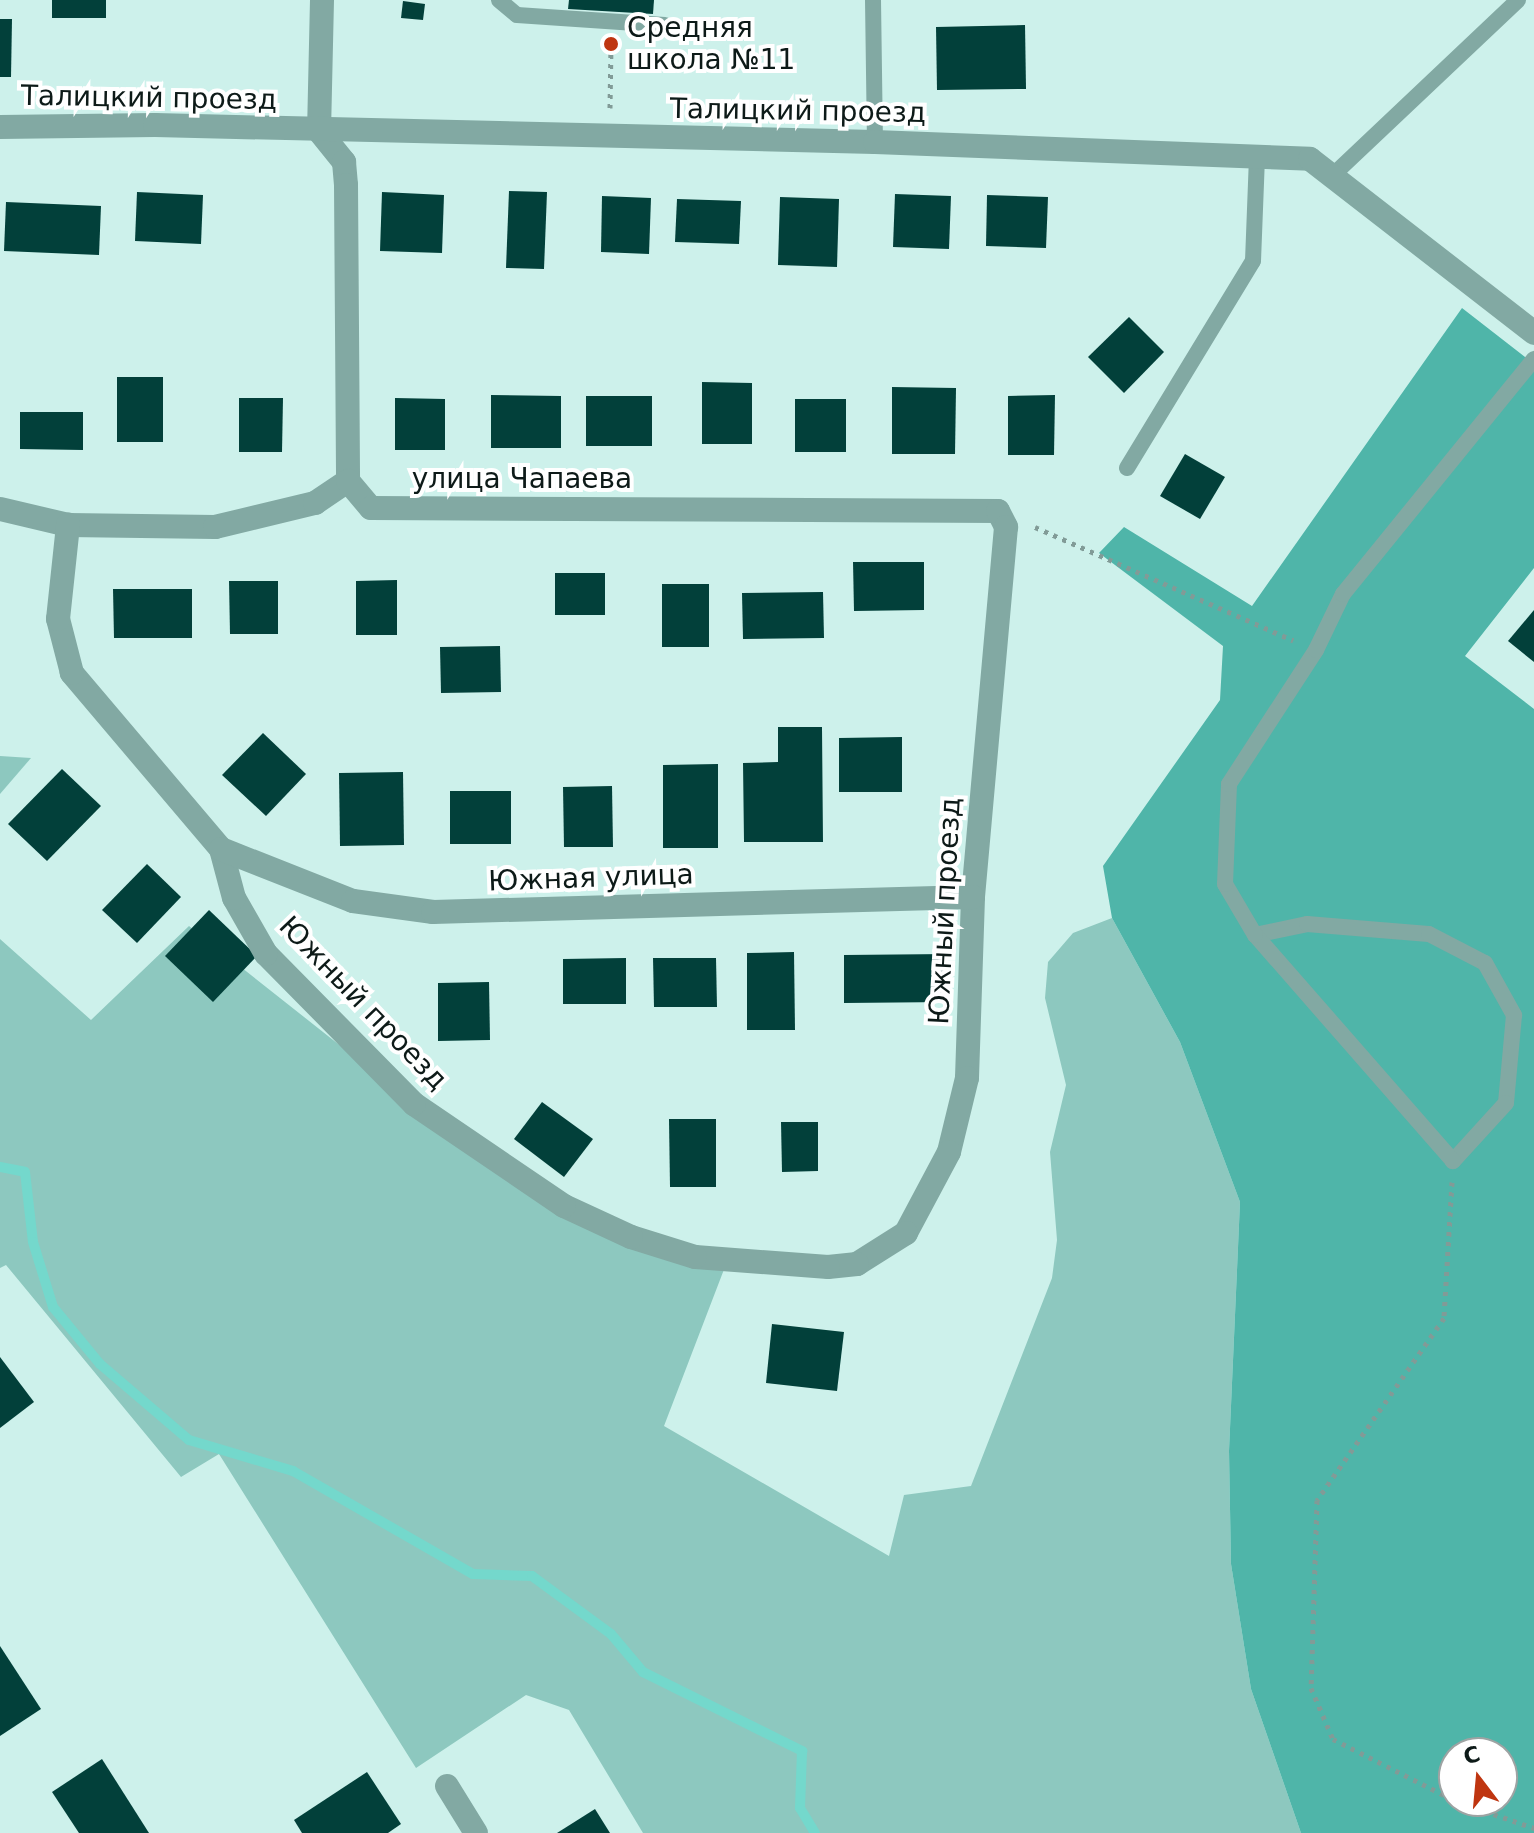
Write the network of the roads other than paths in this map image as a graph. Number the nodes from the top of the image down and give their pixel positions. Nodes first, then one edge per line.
1 (322, 0) edge
2 (499, 0) edge
3 (873, 0) edge
4 (1518, 0) edge
5 (665, 25) dead end
6 (0, 127) edge
7 (319, 131) junction
8 (875, 142) junction
9 (1257, 157) junction
10 (1332, 176) junction
11 (1534, 333) edge
12 (1534, 359) edge
13 (1127, 468) dead end
14 (348, 481) junction
15 (0, 509) edge
16 (998, 511) joint
17 (68, 525) junction
18 (221, 849) junction
19 (973, 897) junction
20 (1255, 935) junction
21 (447, 1786) dead end
22 (476, 1833) edge

1 - 7 street
2 - 5 lane
3 - 8 lane
4 - 10 lane
6 - 7 street, Талицкий проезд
7 - 8 street, Талицкий проезд
7 - 14 street
8 - 9 street, Талицкий проезд
9 - 10 street, Талицкий проезд
9 - 13 lane
10 - 11 street, Талицкий проезд
12 - 20 lane
14 - 16 street, улица Чапаева
14 - 17 street
15 - 17 street
16 - 19 street, Южный проезд
17 - 18 street, Южный проезд
18 - 19 street, Южная улица
18 - 19 street, Южный проезд
20 - 20 lane
21 - 22 street

